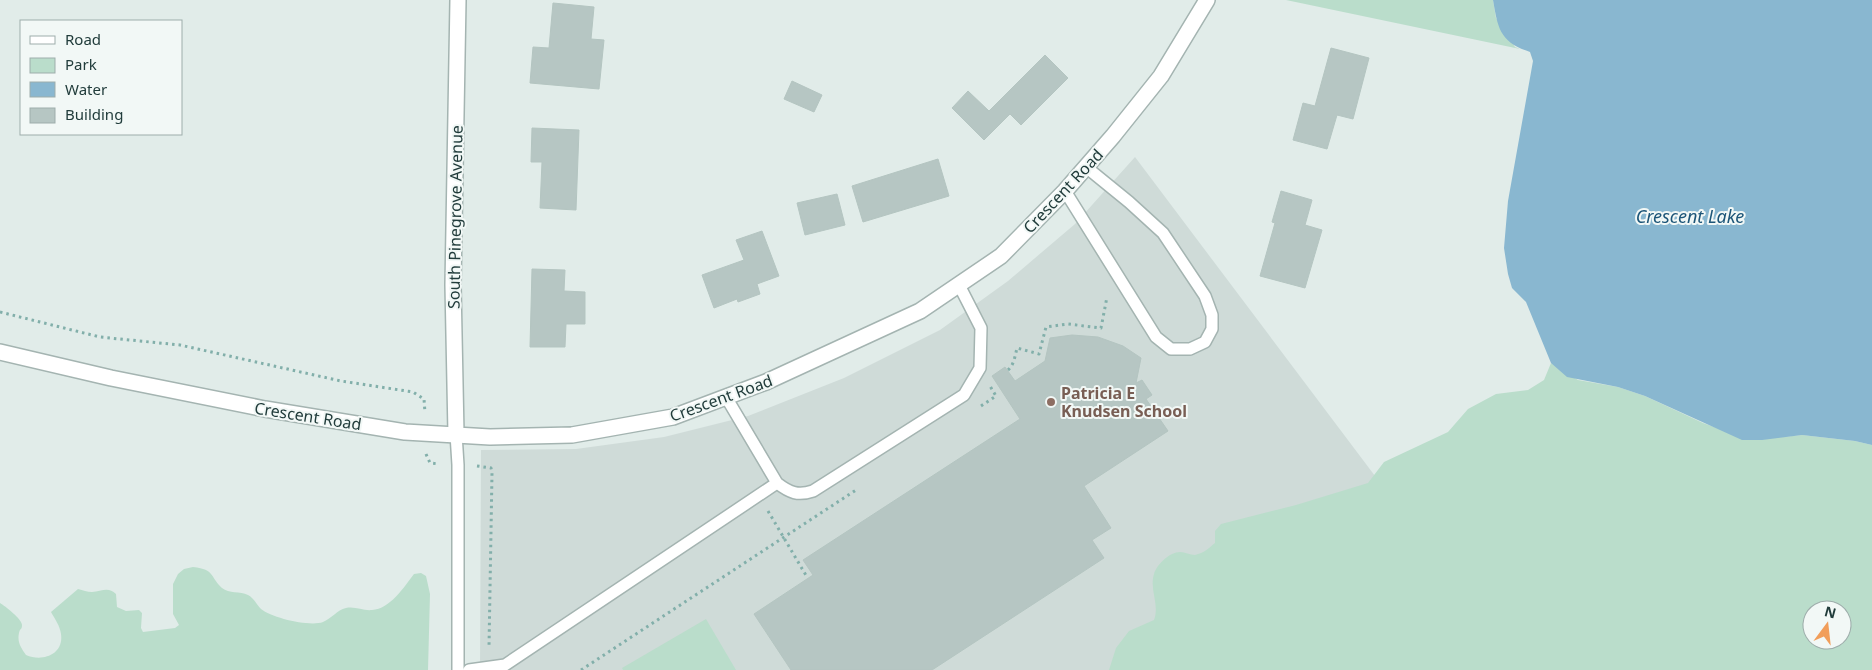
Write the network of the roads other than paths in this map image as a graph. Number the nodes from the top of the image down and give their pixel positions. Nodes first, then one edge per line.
1 (458, 0) edge
2 (1207, 0) edge
3 (1086, 166) junction
4 (1065, 191) junction
5 (959, 284) junction
6 (0, 352) edge
7 (726, 397) junction
8 (456, 434) junction
9 (777, 483) junction
10 (458, 670) edge
11 (469, 670) edge

1 - 8 street, South Pinegrove Avenue
2 - 3 street, Crescent Road
3 - 4 street, Crescent Road
3 - 4 lane
4 - 5 street, Crescent Road
5 - 7 street, Crescent Road
5 - 9 lane
6 - 8 street, Crescent Road
7 - 8 street, Crescent Road
7 - 9 lane
8 - 10 lane
9 - 11 lane

